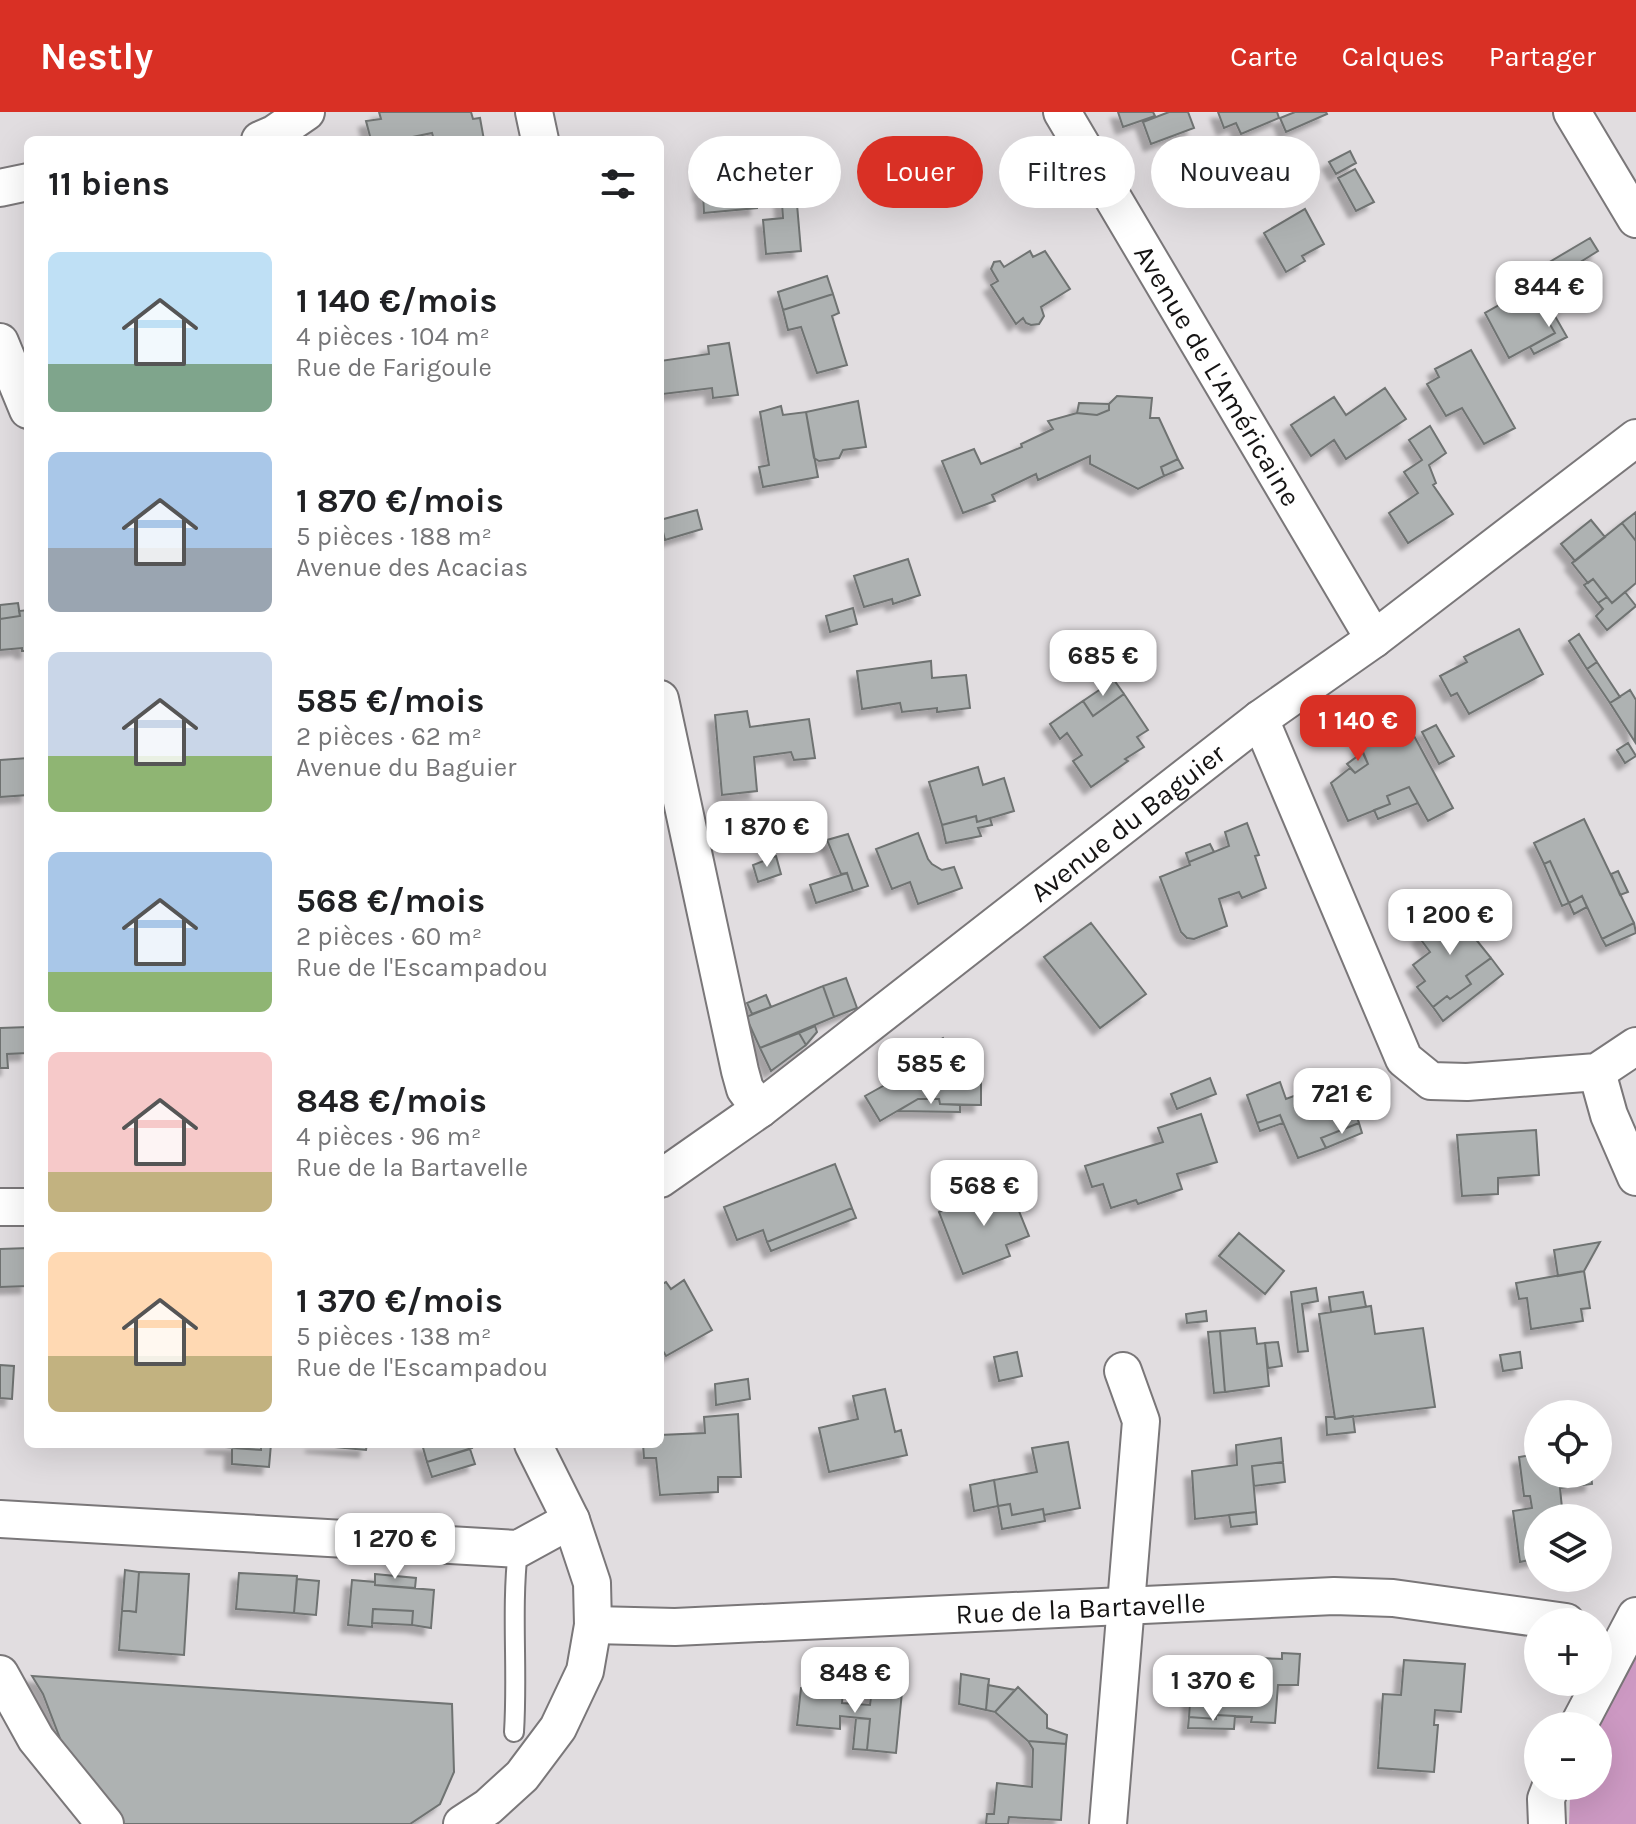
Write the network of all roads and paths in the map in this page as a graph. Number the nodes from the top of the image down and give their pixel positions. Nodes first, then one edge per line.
1 (306, 112) edge
2 (534, 112) edge
3 (1062, 112) edge
4 (1572, 112) edge
5 (269, 136) edge
6 (539, 136) edge
7 (24, 183) edge
8 (0, 188) edge
9 (1636, 219) edge
10 (0, 342) edge
11 (24, 400) edge
12 (1636, 438) edge
13 (1374, 639) junction
14 (664, 718) edge
15 (1260, 719) junction
16 (1636, 1046) edge
17 (1597, 1072) junction
18 (760, 1109) junction
19 (664, 1176) edge
20 (1636, 1177) edge
21 (0, 1207) edge
22 (24, 1207) edge
23 (1123, 1371) dead end
24 (535, 1448) edge
25 (0, 1519) edge
26 (571, 1520) junction
27 (518, 1549) junction
28 (1125, 1606) junction
29 (1524, 1616) edge
30 (593, 1625) junction
31 (1620, 1626) edge
32 (0, 1674) edge
33 (1584, 1712) edge
34 (514, 1732) dead end
35 (1546, 1800) edge
36 (105, 1824) edge
37 (462, 1824) edge
38 (1108, 1824) edge
39 (1547, 1824) edge

1 - 5 street
2 - 6 street
3 - 13 street, Avenue de L'Américaine
4 - 9 street
7 - 8 street
10 - 11 street
12 - 13 street, Avenue du Baguier
13 - 15 street, Avenue du Baguier
14 - 18 street
15 - 17 street
15 - 18 street, Avenue du Baguier
16 - 17 street
17 - 20 street
18 - 19 street, Avenue du Baguier
21 - 22 street
23 - 28 street
24 - 26 street
25 - 27 street
26 - 27 street
26 - 30 street
27 - 34 lane
28 - 29 street, Rue de la Bartavelle
28 - 30 street, Rue de la Bartavelle
28 - 38 street
30 - 37 street
31 - 33 street
32 - 36 street
35 - 39 street

